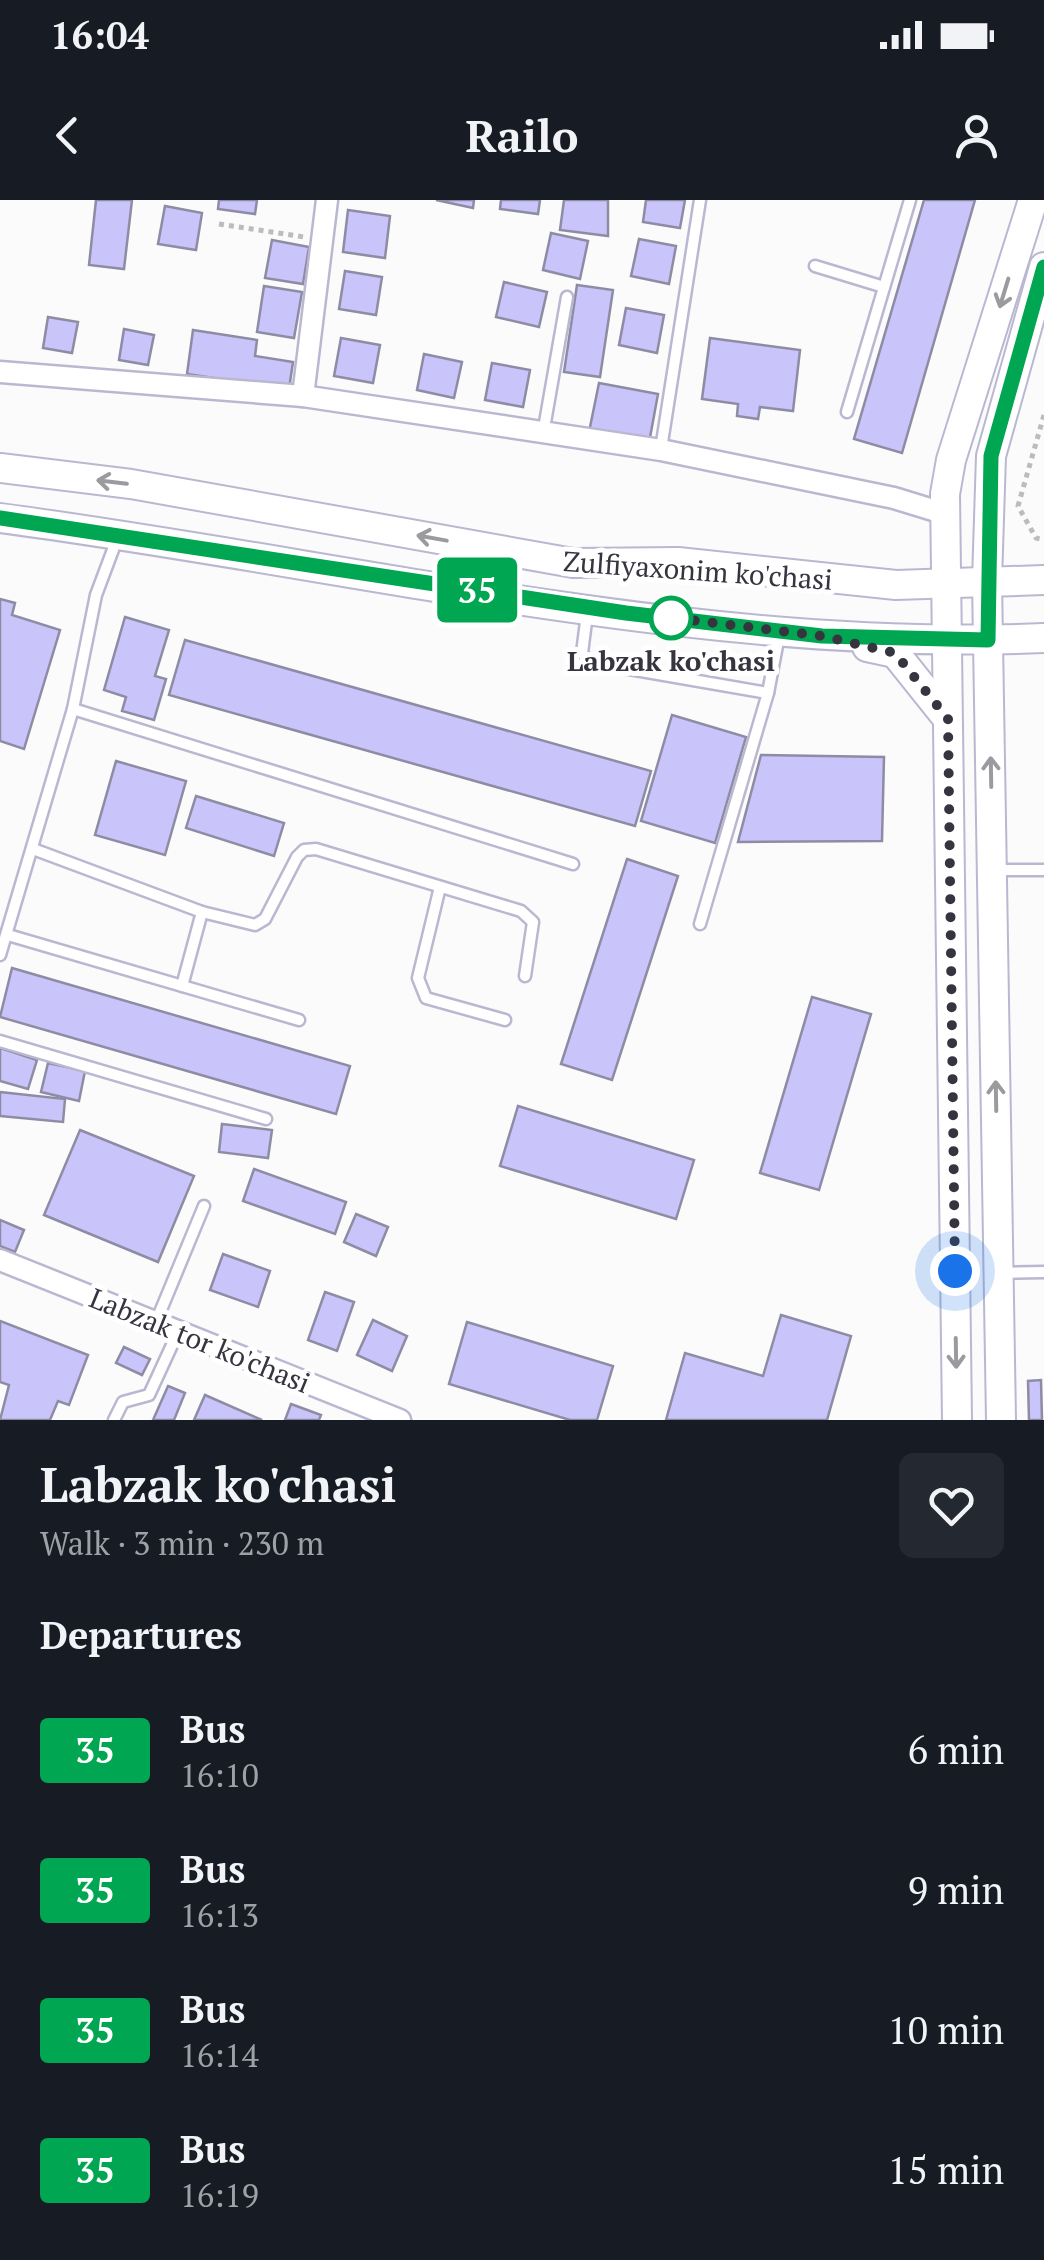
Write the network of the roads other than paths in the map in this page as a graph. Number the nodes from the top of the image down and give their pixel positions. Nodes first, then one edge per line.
1 (327, 200) edge
2 (700, 200) edge
3 (910, 200) edge
4 (1033, 200) edge
5 (816, 266) dead end
6 (1044, 267) edge
7 (884, 287) junction
8 (566, 297) dead end
9 (0, 372) edge
10 (303, 396) junction
11 (846, 412) dead end
12 (543, 435) junction
13 (661, 450) junction
14 (0, 468) edge
15 (946, 514) junction
16 (0, 518) edge
17 (118, 534) junction
18 (1044, 580) edge
19 (988, 581) junction
20 (946, 582) junction
21 (588, 608) junction
22 (780, 632) junction
23 (822, 636) junction
24 (1044, 638) edge
25 (946, 639) junction
26 (988, 640) junction
27 (768, 693) junction
28 (74, 709) junction
29 (948, 719) junction
30 (33, 848) junction
31 (573, 864) dead end
32 (992, 870) junction
33 (1044, 870) edge
34 (440, 887) junction
35 (202, 912) junction
36 (700, 924) dead end
37 (8, 934) junction
38 (0, 955) edge
39 (524, 976) dead end
40 (182, 986) junction
41 (299, 1020) dead end
42 (505, 1020) dead end
43 (0, 1040) edge
44 (266, 1119) dead end
45 (204, 1206) dead end
46 (0, 1260) edge
47 (1044, 1272) edge
48 (998, 1273) junction
49 (156, 1322) junction
50 (178, 1332) junction
51 (114, 1420) edge
52 (400, 1420) edge
53 (957, 1420) edge
54 (1001, 1420) edge

1 - 10 street
2 - 13 lane
3 - 7 lane
4 -> 15 main road
5 - 7 lane
6 - 19 main road
7 - 11 lane
8 - 12 lane
9 - 10 street
10 - 12 street
12 - 13 street
13 - 15 street
20 -> 14 main road, Zulfiyaxonim ko'chasi
15 - 20 main road
16 - 17 main road, Zulfiyaxonim ko'chasi
17 - 21 main road, Zulfiyaxonim ko'chasi
17 - 28 lane
18 - 19 main road, Zulfiyaxonim ko'chasi
19 - 20 main road, Zulfiyaxonim ko'chasi
19 - 26 main road
20 - 25 main road
21 - 22 main road, Zulfiyaxonim ko'chasi
21 - 27 lane
22 - 23 main road, Zulfiyaxonim ko'chasi
22 - 27 lane
23 - 25 main road, Zulfiyaxonim ko'chasi
23 - 29 main road
24 - 26 main road, Zulfiyaxonim ko'chasi
25 - 26 main road, Zulfiyaxonim ko'chasi
25 - 29 main road
32 -> 26 main road
27 - 36 lane
28 - 30 lane
28 - 31 lane
29 -> 53 main road
30 - 35 lane
30 - 37 lane
32 - 33 lane
48 -> 32 main road
34 - 35 lane
34 - 39 lane
34 - 42 lane
35 - 40 lane
37 - 38 lane
37 - 40 lane
40 - 41 lane
43 - 44 lane
45 - 49 lane
46 - 49 street, Labzak tor ko'chasi
47 - 48 lane
48 - 54 main road
49 - 50 street, Labzak tor ko'chasi
50 - 51 lane
50 - 52 street, Labzak tor ko'chasi

